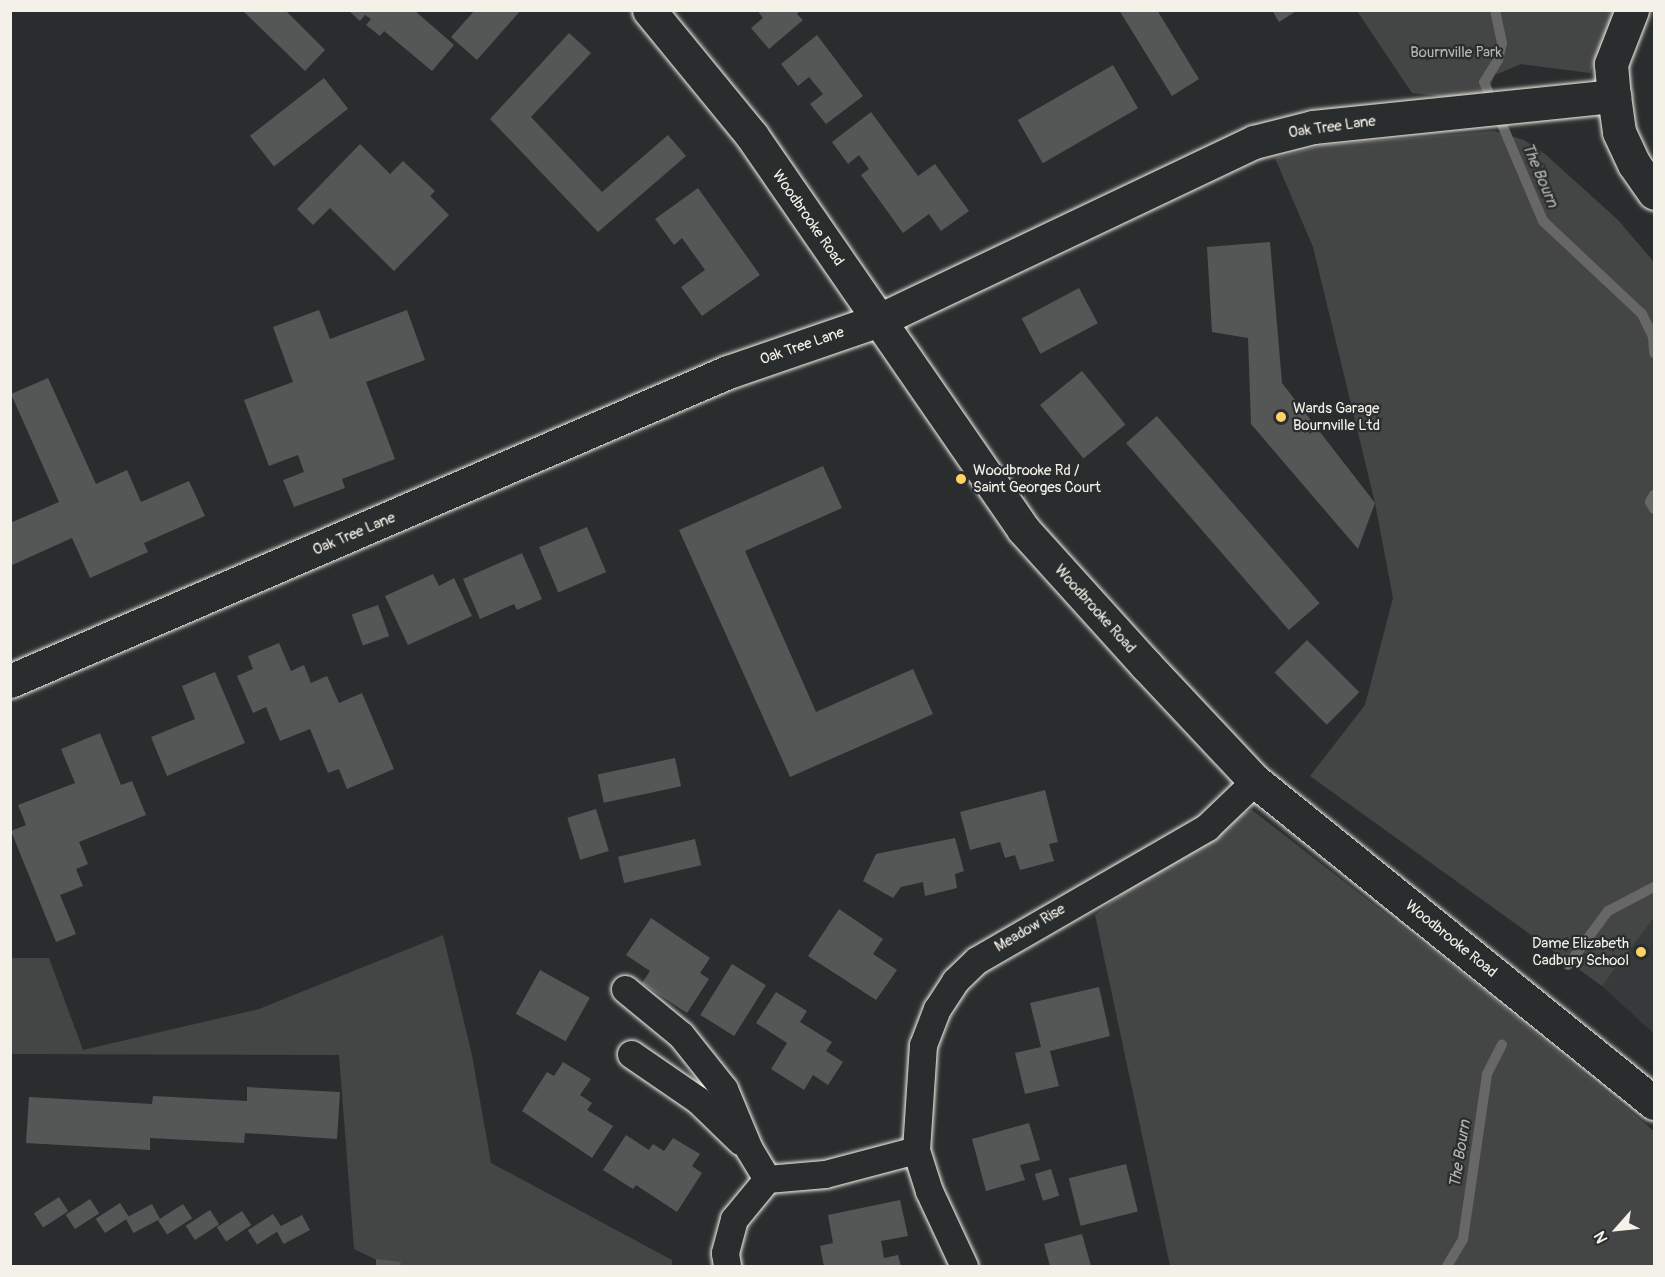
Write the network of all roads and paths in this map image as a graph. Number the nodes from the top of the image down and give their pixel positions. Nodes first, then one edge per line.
1 (649, 10) edge
2 (1632, 10) edge
3 (1614, 96) junction
4 (1654, 193) edge
5 (879, 320) junction
6 (10, 681) edge
7 (1255, 781) junction
8 (625, 989) dead end
9 (631, 1054) dead end
10 (1654, 1103) edge
11 (749, 1149) junction
12 (916, 1150) junction
13 (767, 1179) junction
14 (727, 1266) edge
15 (964, 1266) edge

1 - 5 street, Woodbrooke Road
2 - 3 street
3 - 4 street
3 - 5 street, Oak Tree Lane
5 - 6 street, Oak Tree Lane
5 - 7 street, Woodbrooke Road
7 - 10 street, Woodbrooke Road
7 - 12 street, Meadow Rise
8 - 11 street
9 - 11 street
11 - 13 street
12 - 13 street
12 - 15 street, Meadow Rise
13 - 14 street

